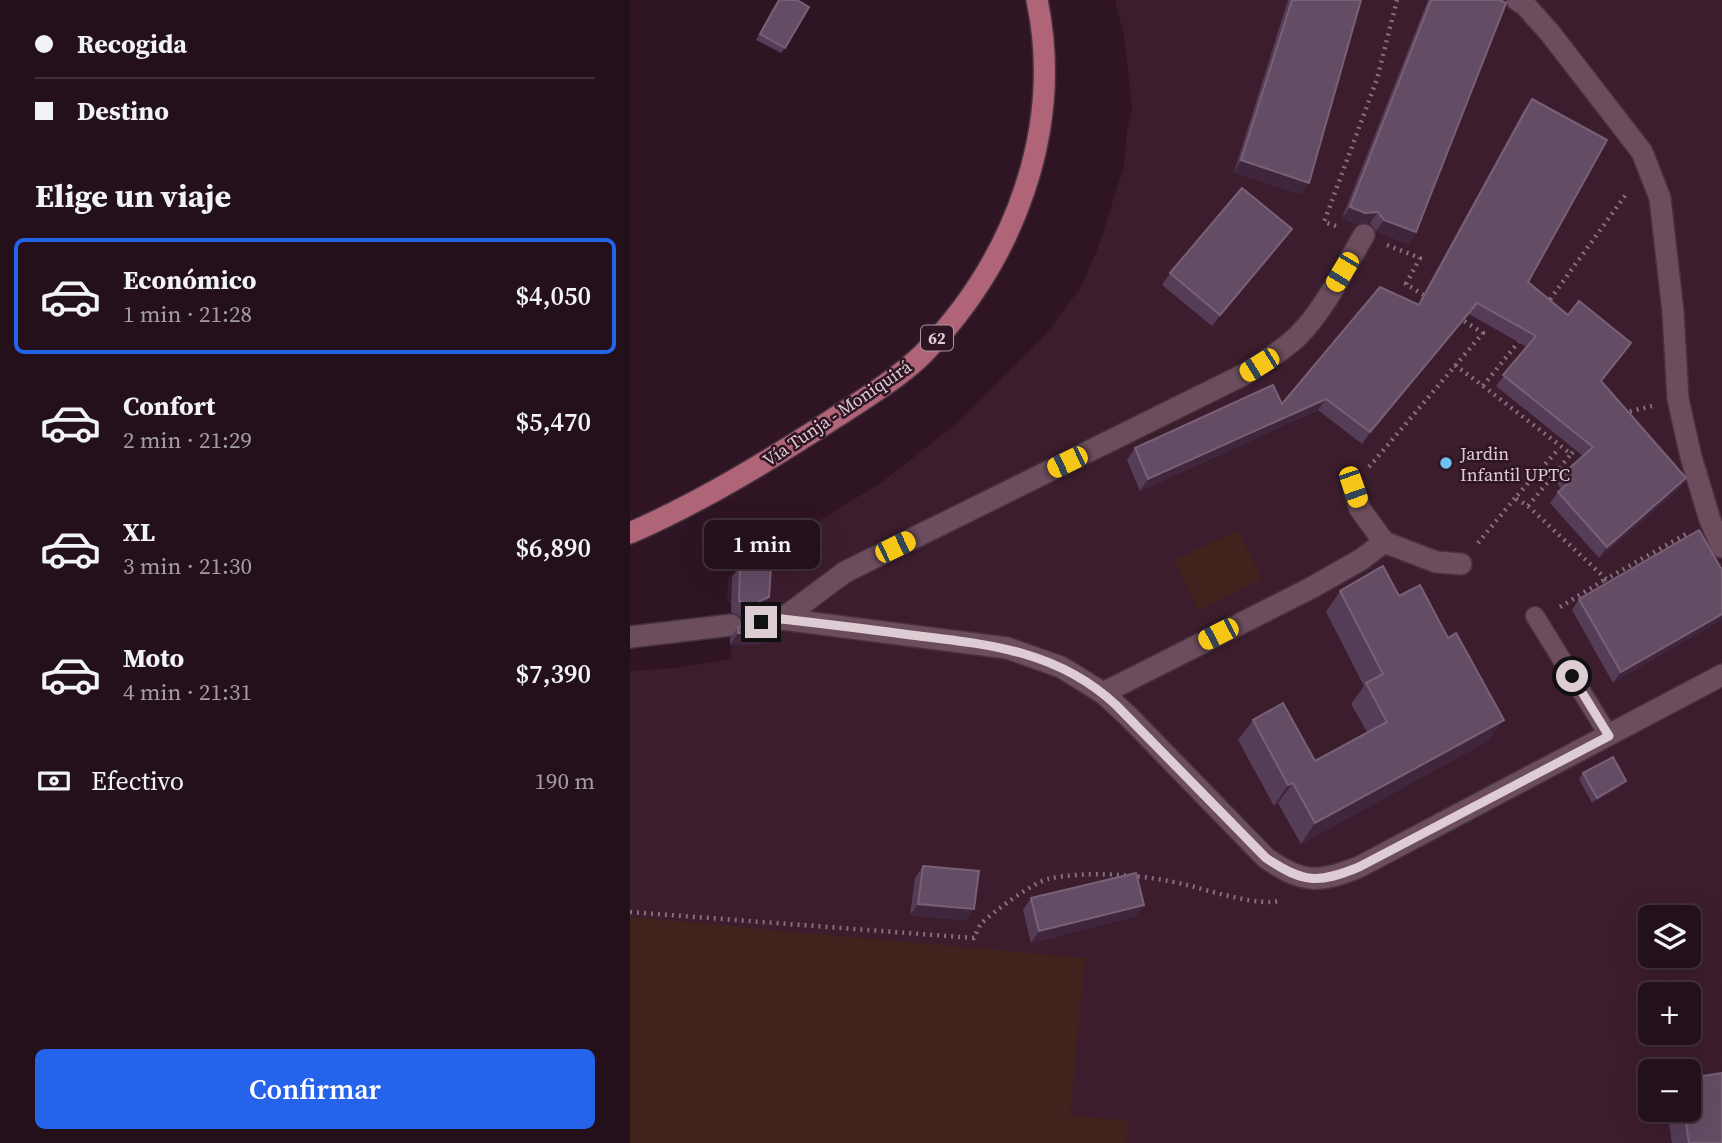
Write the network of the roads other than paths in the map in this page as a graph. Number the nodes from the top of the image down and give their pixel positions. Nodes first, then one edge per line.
1 (1037, 0) edge
2 (1517, 0) edge
3 (1364, 235) road end
4 (1353, 487) road end
5 (630, 533) edge
6 (1384, 542) junction
7 (1722, 547) edge
8 (1461, 564) road end
9 (1535, 616) dead end
10 (731, 625) dead end
11 (630, 638) edge
12 (1722, 675) edge
13 (1103, 693) junction
14 (1609, 736) junction

1 - 5 main road, Vía Tunja - Moniquirá / 62
2 - 7 street
3 - 13 street
4 - 6 street
6 - 8 street
6 - 13 street
9 - 14 lane
10 - 11 street
12 - 14 street
13 - 14 street

